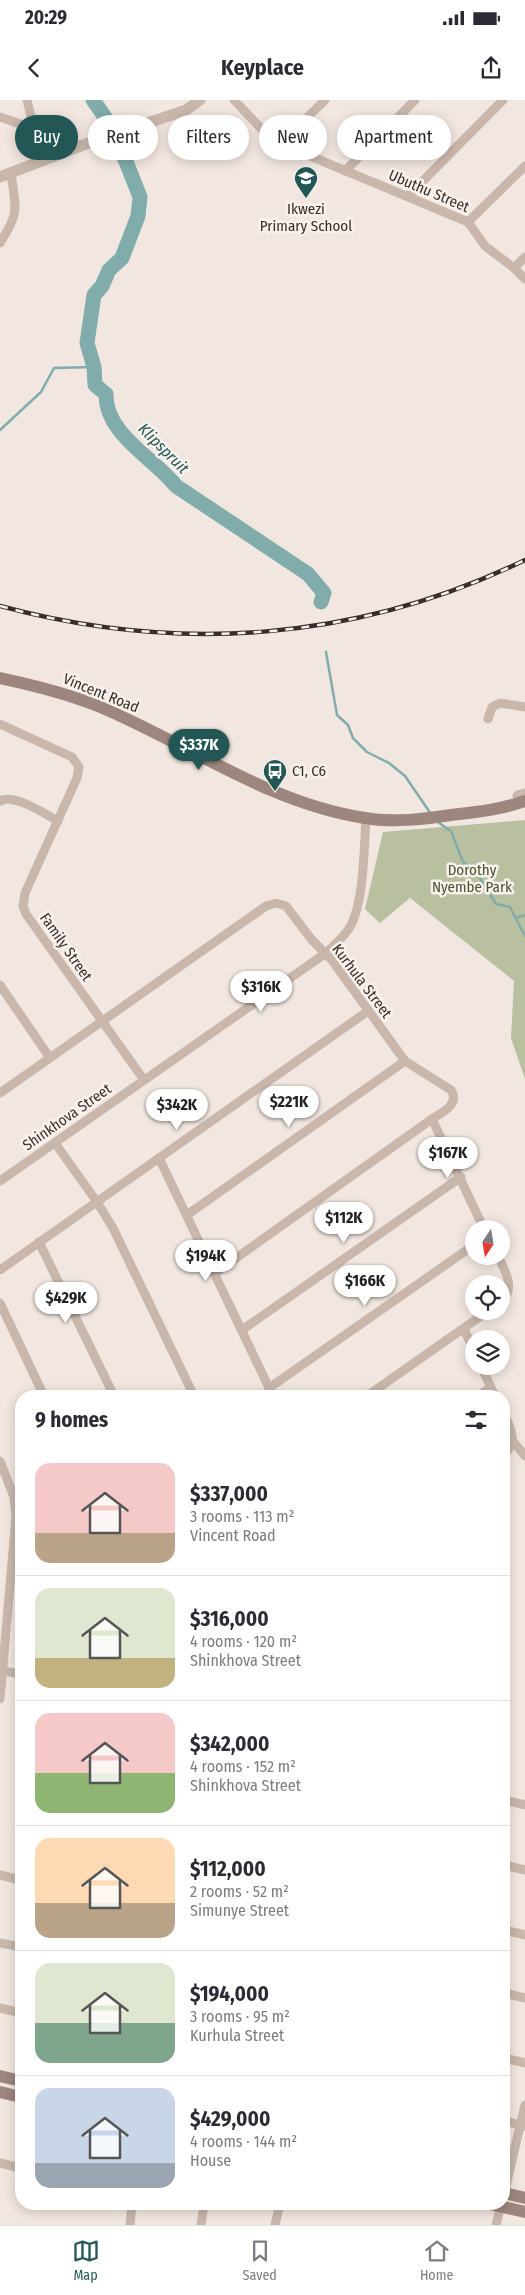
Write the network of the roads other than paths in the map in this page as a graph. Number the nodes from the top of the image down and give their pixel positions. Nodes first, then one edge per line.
1 (27, 100) edge
2 (200, 100) edge
3 (234, 100) edge
4 (324, 100) edge
5 (415, 100) edge
6 (503, 100) edge
7 (31, 115) edge
8 (309, 115) edge
9 (0, 117) edge
10 (15, 121) edge
11 (259, 128) edge
12 (78, 147) edge
13 (48, 160) edge
14 (319, 160) edge
15 (525, 166) edge
16 (345, 171) junction
17 (11, 174) junction
18 (0, 178) edge
19 (408, 196) junction
20 (468, 222) junction
21 (0, 243) edge
22 (525, 257) edge
23 (514, 268) junction
24 (525, 279) edge
25 (0, 678) edge
26 (525, 707) edge
27 (488, 719) dead end
28 (0, 724) edge
29 (522, 799) edge
30 (0, 800) edge
31 (366, 818) junction
32 (58, 820) junction
33 (326, 953) junction
34 (0, 985) edge
35 (368, 1011) junction
36 (102, 1021) junction
37 (50, 1058) junction
38 (405, 1061) junction
39 (144, 1080) junction
40 (0, 1094) edge
41 (432, 1120) junction
42 (55, 1143) junction
43 (160, 1158) junction
44 (461, 1177) junction
45 (0, 1181) edge
46 (97, 1202) junction
47 (187, 1215) junction
48 (480, 1220) edge
49 (39, 1242) junction
50 (465, 1252) edge
51 (0, 1270) edge
52 (215, 1273) junction
53 (0, 1303) edge
54 (476, 1320) edge
55 (464, 1329) joint
56 (242, 1330) junction
57 (485, 1375) edge
58 (41, 1390) edge
59 (111, 1390) edge
60 (191, 1390) edge
61 (270, 1390) edge
62 (274, 1390) edge
63 (376, 1390) edge
64 (491, 1390) edge
65 (510, 1427) edge
66 (512, 1440) junction
67 (510, 1447) edge
68 (525, 1456) edge
69 (0, 1461) edge
70 (15, 1507) edge
71 (15, 1526) edge
72 (2, 1643) edge
73 (2, 1671) junction
74 (15, 1673) edge
75 (0, 1699) edge
76 (510, 1801) edge
77 (525, 1805) edge
78 (510, 1866) edge
79 (525, 1870) edge
80 (0, 1875) edge
81 (15, 1879) edge
82 (510, 1931) edge
83 (525, 1935) edge
84 (0, 1942) edge
85 (15, 1946) edge
86 (510, 1994) edge
87 (525, 1998) edge
88 (0, 2008) edge
89 (15, 2012) edge
90 (510, 2059) edge
91 (525, 2063) edge
92 (0, 2076) edge
93 (15, 2080) edge
94 (0, 2092) edge
95 (15, 2096) edge
96 (525, 2105) edge
97 (510, 2123) edge
98 (523, 2126) edge
99 (0, 2163) edge
100 (15, 2167) edge
101 (510, 2172) edge
102 (510, 2194) edge
103 (525, 2198) edge
104 (510, 2208) edge
105 (131, 2210) edge
106 (203, 2210) edge
107 (279, 2210) edge
108 (497, 2210) edge
109 (525, 2212) edge
110 (130, 2225) edge
111 (202, 2225) edge
112 (275, 2225) edge
113 (496, 2225) edge

1 - 7 street
2 - 12 street
3 - 11 street, Ubuthu Street
4 - 8 street
5 - 16 street
6 - 19 street
9 - 10 street
13 - 17 street
14 - 16 street, Ubuthu Street
15 - 20 street
16 - 19 street, Ubuthu Street
17 - 18 street
17 - 21 street
19 - 20 street, Ubuthu Street
20 - 23 street, Ubuthu Street
22 - 23 street
23 - 24 street, Ubuthu Street
25 - 31 main road, Vincent Road
26 - 27 street
28 - 32 street, Family Street
29 - 31 main road, Vincent Road
30 - 32 street
31 - 33 street, Shinkhova Street
32 - 36 street, Family Street
33 - 35 street, Kurhula Street
33 - 36 street, Kurhula Street
33 - 39 street, Shinkhova Street
34 - 37 street
35 - 38 street, Kurhula Street
35 - 43 street
36 - 37 street, Kurhula Street
36 - 39 street, Family Street
37 - 40 street, Kurhula Street
38 - 41 street, Kurhula Street
38 - 47 street
39 - 42 street, Shinkhova Street
41 - 44 street
41 - 52 street, Kurhula Street
42 - 45 street, Shinkhova Street
42 - 46 street
43 - 46 street
43 - 47 street
44 - 48 street
44 - 56 street
46 - 49 street
46 - 60 street
47 - 52 street
49 - 51 street
49 - 59 street
50 - 62 street
52 - 56 street
53 - 58 street
54 - 55 street
55 - 63 street
56 - 61 street
57 - 64 street
65 - 66 street
66 - 67 street
66 - 68 street
69 - 70 street
71 - 72 street
72 - 73 street
73 - 74 street
73 - 75 street
76 - 77 street
78 - 79 street
80 - 81 street
82 - 83 street
84 - 85 street
86 - 87 street
88 - 89 street
90 - 91 street
92 - 93 main road
94 - 95 main road
96 - 98 street
97 - 98 street
98 - 101 street
99 - 100 street
102 - 103 main road
104 - 109 main road
105 - 110 street
106 - 111 street
107 - 112 street
108 - 113 street

